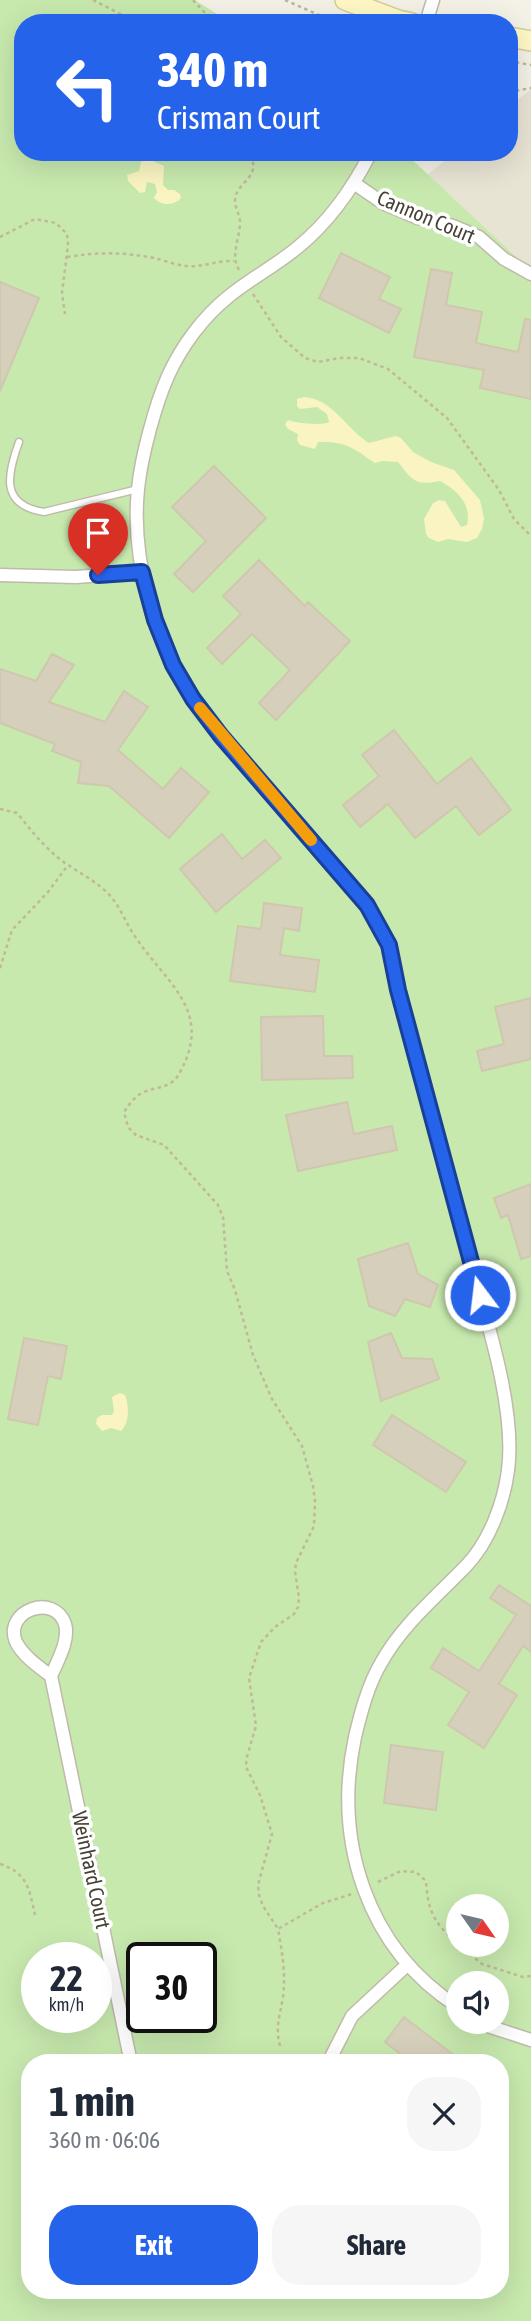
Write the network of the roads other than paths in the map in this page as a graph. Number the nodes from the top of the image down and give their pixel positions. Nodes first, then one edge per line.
1 (345, 0) edge
2 (382, 14) edge
3 (366, 161) edge
4 (355, 184) junction
5 (531, 274) edge
6 (19, 442) dead end
7 (138, 489) junction
8 (142, 572) junction
9 (0, 575) edge
10 (51, 1676) junction
11 (408, 1964) junction
12 (446, 1999) edge
13 (509, 2033) edge
14 (531, 2040) edge
15 (129, 2054) edge
16 (333, 2054) edge

1 - 2 street
3 - 4 street
4 - 5 street, Cannon Court
4 - 7 street
6 - 7 lane
7 - 8 street
8 - 9 street
8 - 11 street
10 - 10 street
10 - 15 street, Weinhard Court
11 - 12 street
11 - 16 street
13 - 14 street

